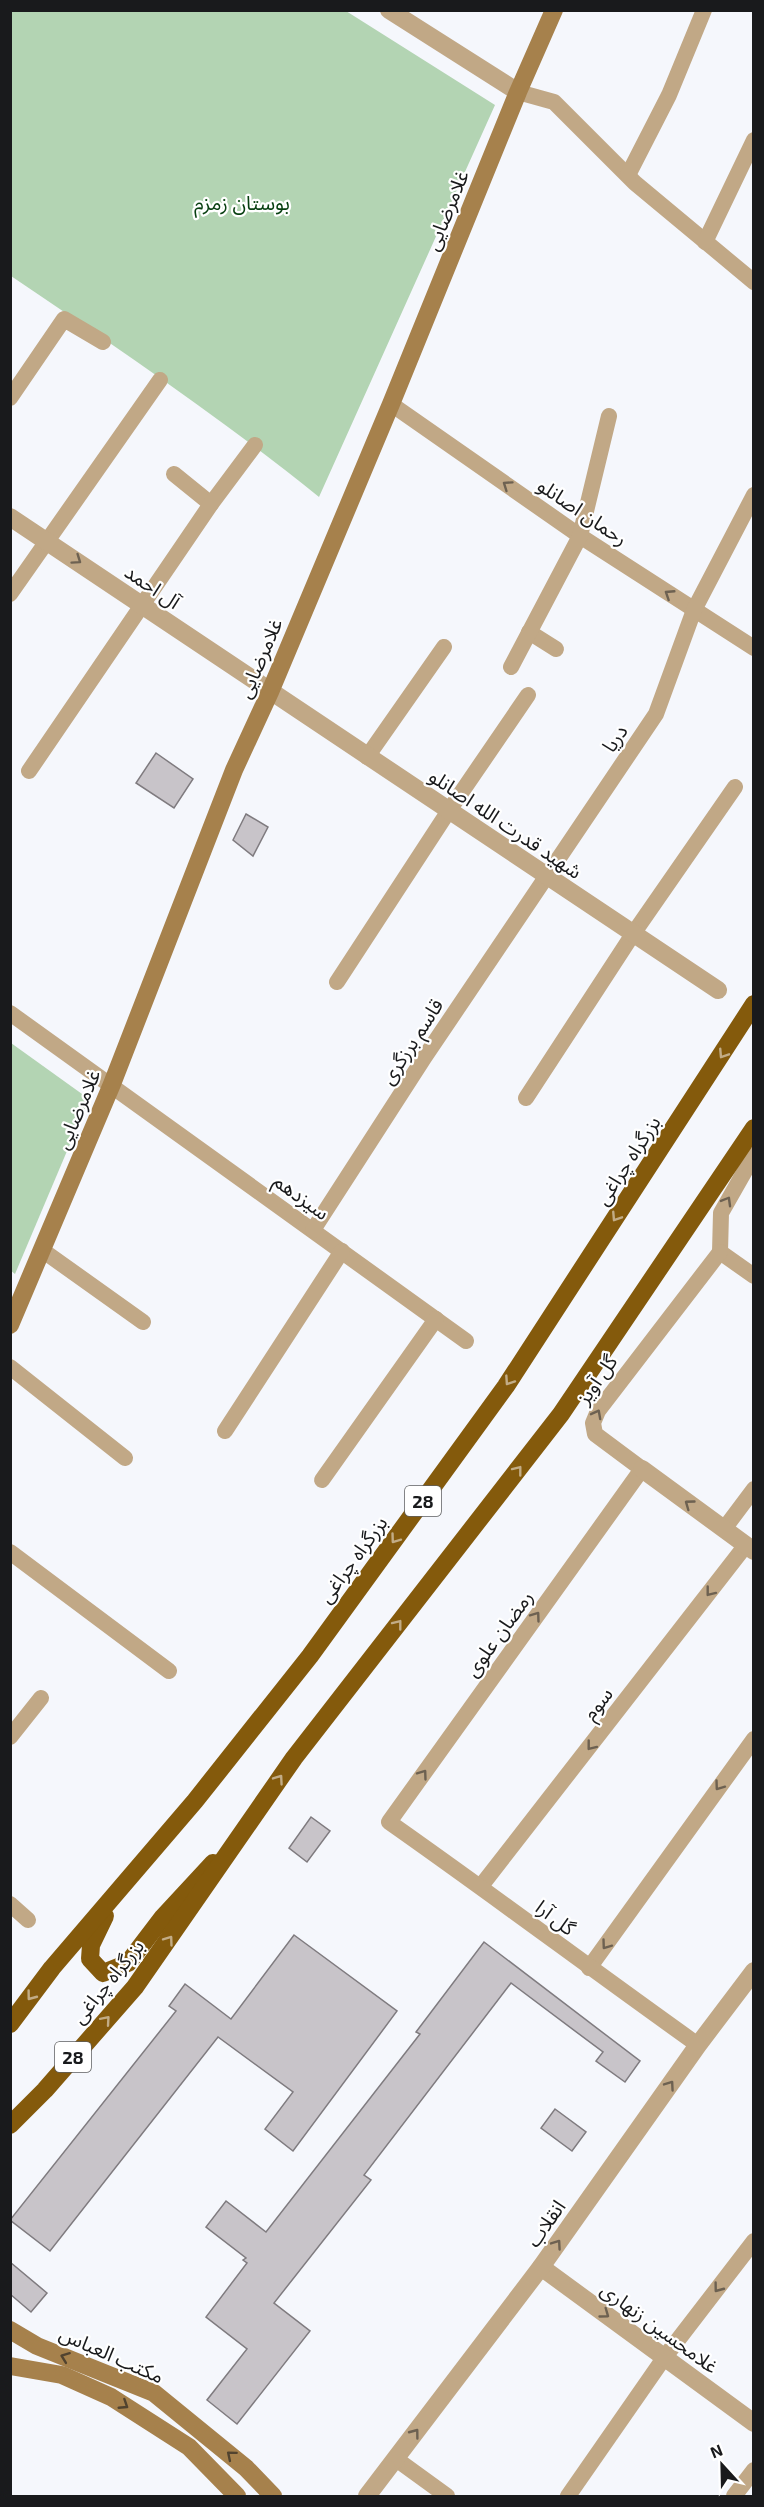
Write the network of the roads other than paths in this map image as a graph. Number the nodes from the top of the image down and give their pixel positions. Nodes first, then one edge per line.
1 (389, 10) edge
2 (554, 10) edge
3 (704, 10) edge
4 (518, 92) junction
5 (753, 140) edge
6 (628, 175) junction
7 (705, 242) junction
8 (753, 282) edge
9 (103, 342) dead end
10 (160, 380) dead end
11 (10, 398) edge
12 (391, 404) junction
13 (609, 416) dead end
14 (255, 445) dead end
15 (174, 474) dead end
16 (753, 495) edge
17 (211, 504) junction
18 (10, 517) edge
19 (580, 536) junction
20 (49, 541) junction
21 (10, 594) edge
22 (141, 605) junction
23 (694, 610) junction
24 (529, 632) junction
25 (444, 647) dead end
26 (753, 648) edge
27 (556, 649) dead end
28 (511, 667) dead end
29 (270, 692) junction
30 (528, 695) dead end
31 (367, 758) junction
32 (29, 771) dead end
33 (735, 787) dead end
34 (448, 812) junction
35 (546, 877) junction
36 (633, 934) junction
37 (337, 982) dead end
38 (718, 990) dead end
39 (753, 1005) edge
40 (10, 1012) edge
41 (112, 1084) junction
42 (526, 1098) dead end
43 (753, 1128) edge
44 (753, 1155) edge
45 (313, 1230) junction
46 (42, 1250) junction
47 (342, 1251) junction
48 (720, 1252) junction
49 (753, 1276) edge
50 (436, 1319) junction
51 (143, 1322) dead end
52 (10, 1325) edge
53 (466, 1341) dead end
54 (10, 1367) edge
55 (225, 1431) dead end
56 (125, 1458) dead end
57 (642, 1469) junction
58 (322, 1480) dead end
59 (753, 1489) edge
60 (724, 1529) junction
61 (750, 1548) edge
62 (10, 1552) edge
63 (169, 1671) dead end
64 (41, 1698) dead end
65 (10, 1737) edge
66 (753, 1739) edge
67 (389, 1822) joint
68 (233, 1845) junction
69 (481, 1886) junction
70 (117, 1890) junction
71 (10, 1904) edge
72 (28, 1920) dead end
73 (589, 1968) junction
74 (753, 1971) edge
75 (10, 2024) edge
76 (698, 2045) junction
77 (45, 2090) junction
78 (10, 2125) edge
79 (10, 2141) edge
80 (753, 2241) edge
81 (541, 2267) junction
82 (10, 2330) edge
83 (664, 2358) junction
84 (10, 2366) edge
85 (753, 2423) edge
86 (396, 2459) junction
87 (753, 2470) edge
88 (237, 2496) edge
89 (273, 2496) edge
90 (367, 2496) edge
91 (447, 2496) edge
92 (568, 2496) edge
93 (735, 2496) edge

1 - 4 street
2 - 4 main road, غلامرضایی
3 - 6 street
4 - 6 street
4 - 12 main road, غلامرضایی
5 - 7 street
6 - 7 street
7 - 8 street
9 - 11 street
10 - 20 street
19 -> 12 street, رحمان اصانلو
12 - 29 main road, غلامرضایی
13 - 19 street
14 - 17 street
15 - 17 street
16 - 23 street, دریا
17 - 22 street
18 - 20 street, آل احمد
23 -> 19 street, رحمان اصانلو
19 - 24 street
20 - 21 street
20 -> 22 street, آل احمد
22 - 29 street, آل احمد
22 - 32 street
23 - 26 street, رحمان اصانلو
23 - 35 street, دریا
24 - 27 street
24 - 28 street
25 - 31 street
29 - 31 street, شهید قدرت الله اصانلو
29 - 41 main road, غلامرضایی
30 - 34 street
31 - 34 street, شهید قدرت الله اصانلو
33 - 36 street
34 - 35 street, شهید قدرت الله اصانلو
34 - 37 street
35 - 36 street, شهید قدرت الله اصانلو
35 - 45 street, قاسم برزگری
36 - 38 street, شهید قدرت الله اصانلو
36 - 42 street
39 -> 70 highway, بزرگراه چراغی / 28
40 - 41 street, سیزدهم
41 - 45 street, سیزدهم
41 - 46 main road, غلامرضایی
68 -> 43 highway, بزرگراه چراغی / 28
48 -> 44 street
45 - 47 street, سیزدهم
46 - 51 street
46 - 52 main road, غلامرضایی
47 - 50 street, سیزدهم
47 - 55 street
48 - 49 street
57 -> 48 street, گل آویز
50 - 53 street, سیزدهم
50 - 58 street
54 - 56 street
60 -> 57 street, گل آویز
67 -> 57 street, رمضان علوی
59 - 60 street
60 - 61 street, گل آویز
61 -> 69 street, سوم
62 - 63 street
64 - 65 street
66 -> 73 street
67 - 69 street, گل آرا
68 - 70 highway
77 -> 68 highway, بزرگراه چراغی / 28
69 - 73 street, گل آرا
70 -> 75 highway, بزرگراه چراغی / 28
71 - 72 street
73 - 76 street, گل آرا
74 - 76 street, انقلاب
81 -> 76 street, انقلاب
77 - 78 highway, بزرگراه چراغی / 28
77 - 79 highway
80 -> 83 street
81 -> 83 street, غلامحسین زنهاری
86 -> 81 street, انقلاب
89 -> 82 main road, مکتب العباس
83 - 85 street, غلامحسین زنهاری
83 - 92 street
84 -> 88 main road, مکتب العباس
86 - 90 street, انقلاب
86 - 91 street
87 - 93 street

